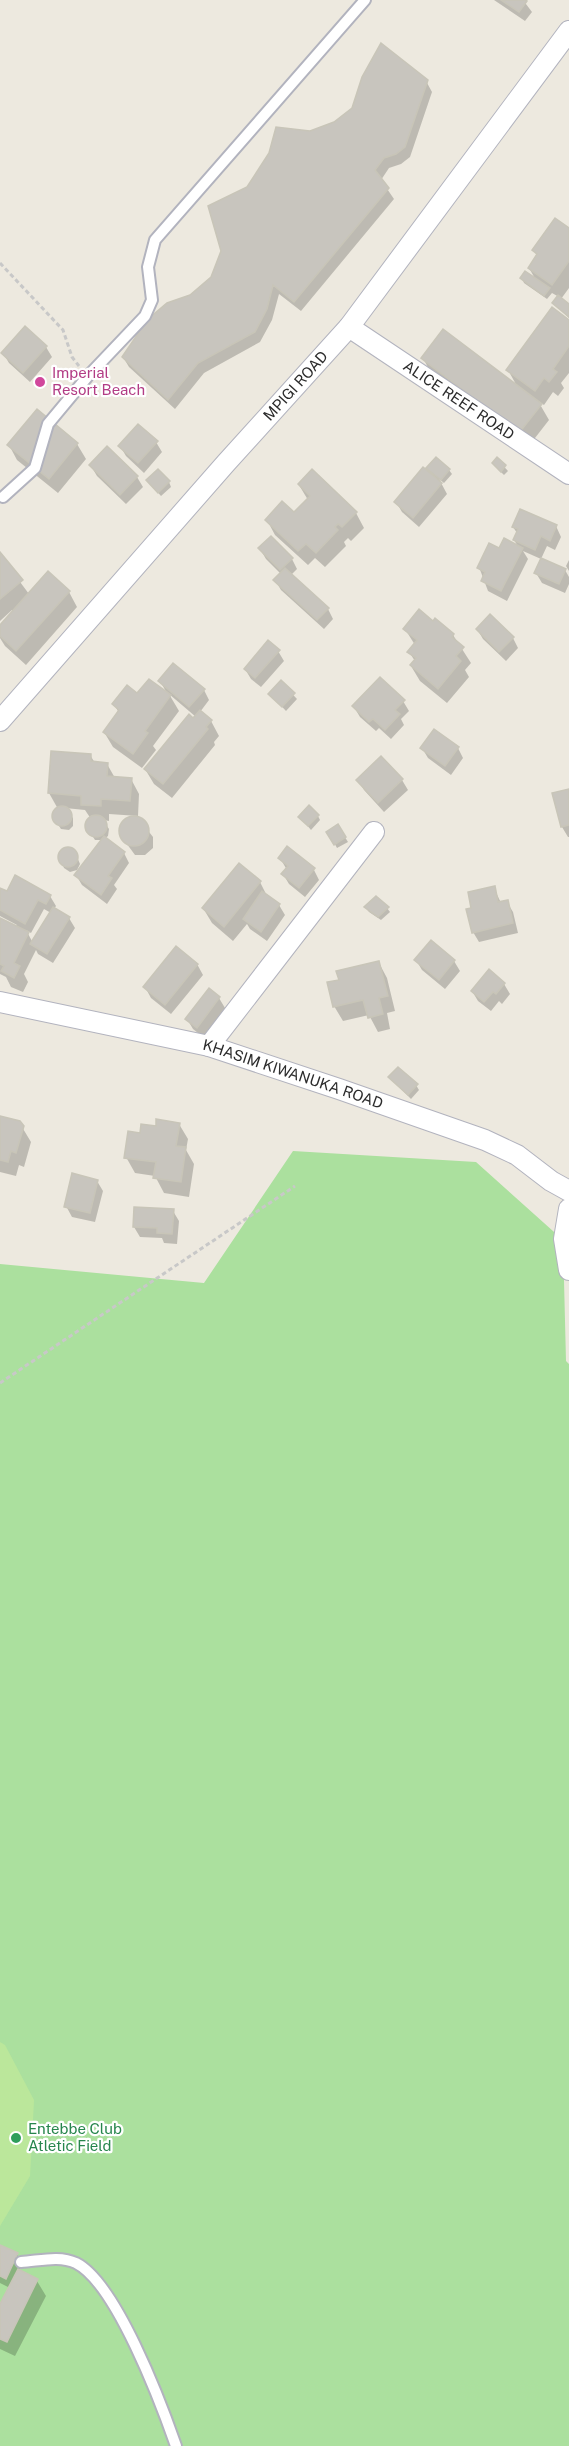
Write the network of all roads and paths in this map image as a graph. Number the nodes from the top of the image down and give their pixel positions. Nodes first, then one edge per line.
1 (365, 0) edge
2 (569, 31) edge
3 (0, 263) edge
4 (349, 327) junction
5 (88, 376) junction
6 (569, 474) edge
7 (3, 497) dead end
8 (0, 721) edge
9 (374, 832) dead end
10 (0, 1002) edge
11 (209, 1046) junction
12 (295, 1186) dead end
13 (569, 1191) edge
14 (569, 1209) edge
15 (569, 1270) edge
16 (0, 1383) edge
17 (21, 2262) dead end
18 (176, 2446) edge

1 - 5 lane
2 - 4 street, MPIGI ROAD
3 - 5 path
4 - 6 street, ALICE REEF ROAD
4 - 8 street, MPIGI ROAD
5 - 7 lane
9 - 11 street
10 - 11 street, KHASIM KIWANUKA ROAD
11 - 13 street, KHASIM KIWANUKA ROAD
12 - 16 path
14 - 15 street
17 - 18 lane

